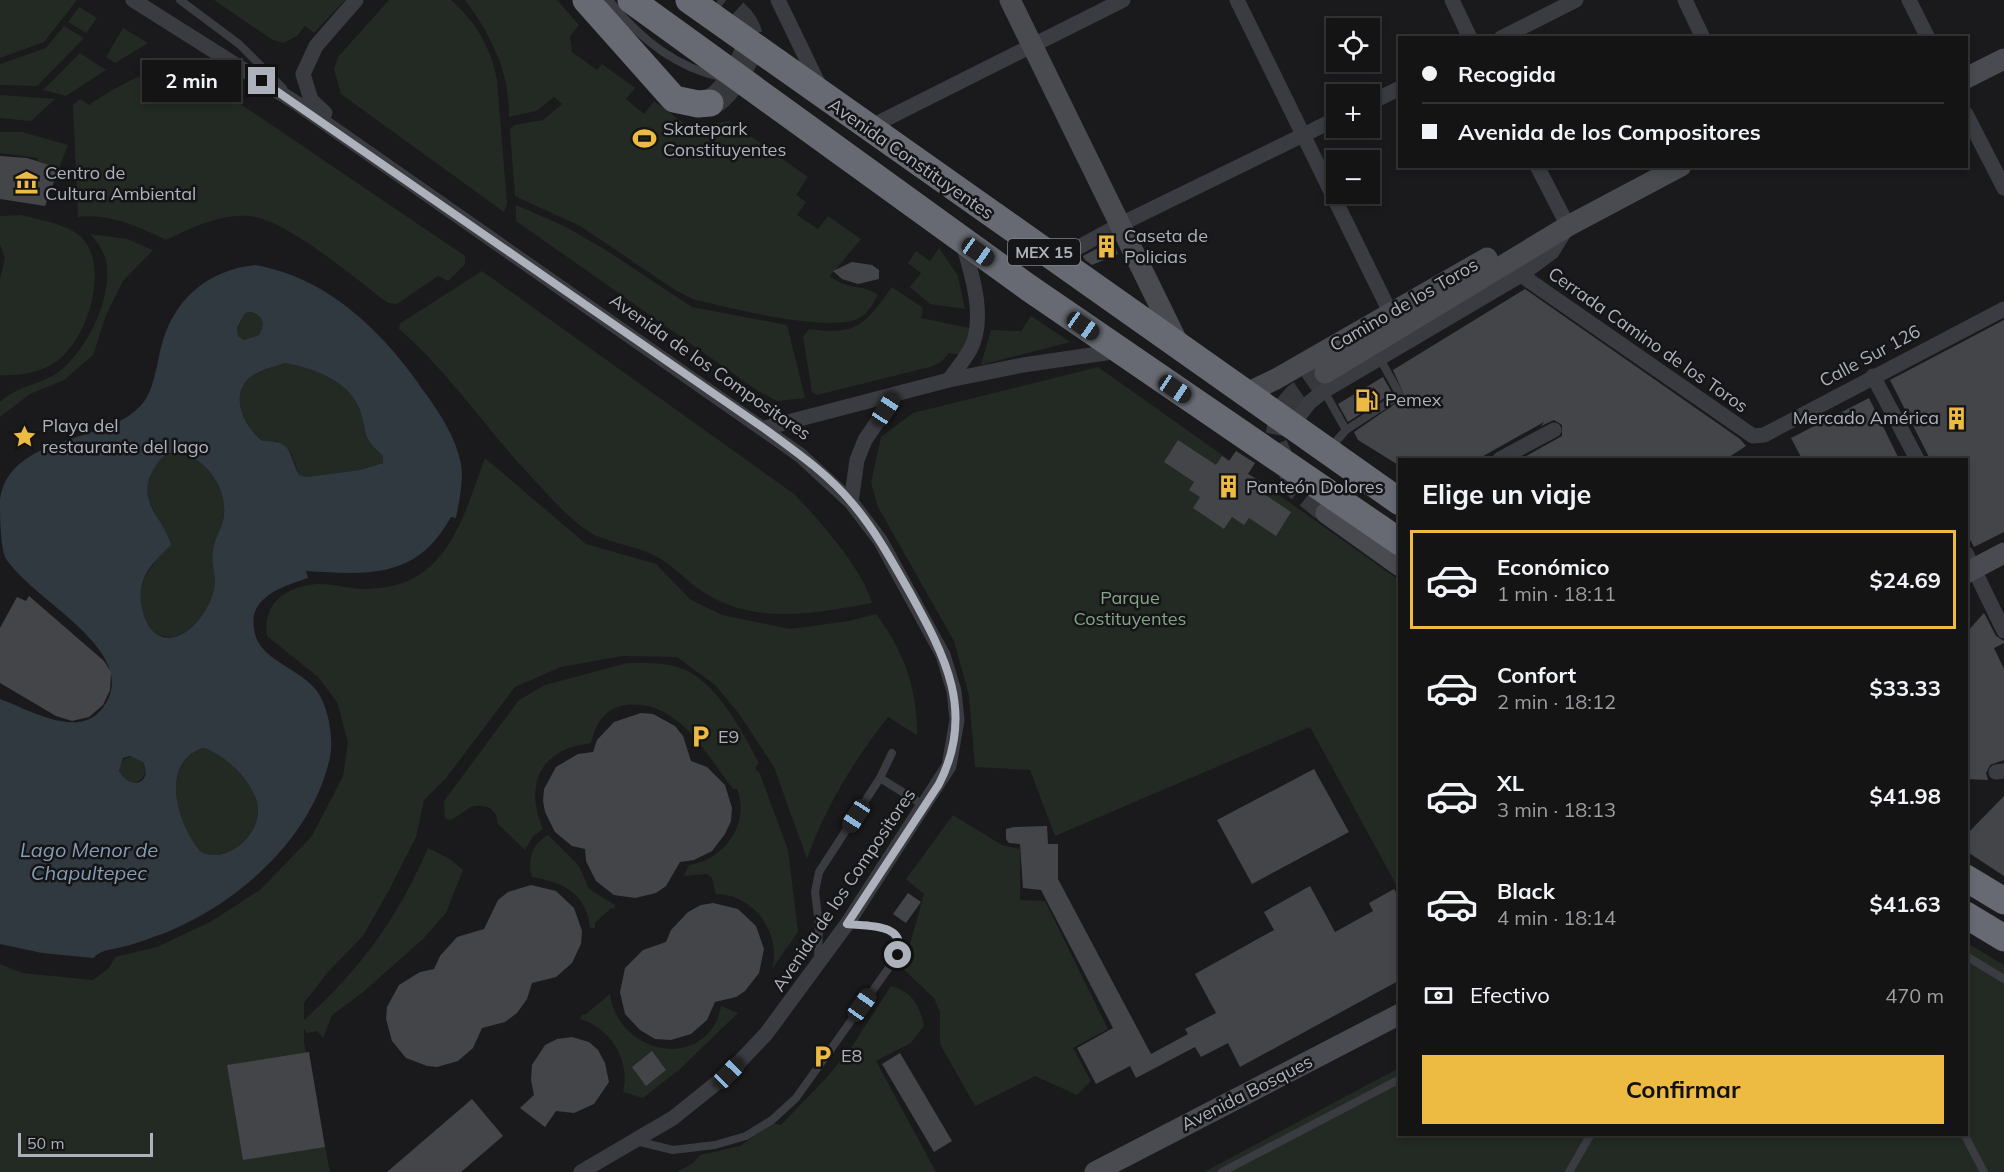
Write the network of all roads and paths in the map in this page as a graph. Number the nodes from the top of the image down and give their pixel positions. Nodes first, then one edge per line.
1 (133, 0) edge
2 (180, 0) edge
3 (356, 0) edge
4 (586, 0) edge
5 (609, 0) edge
6 (631, 0) edge
7 (689, 0) edge
8 (778, 0) edge
9 (1010, 0) edge
10 (1123, 0) edge
11 (1237, 0) edge
12 (1452, 0) edge
13 (1576, 0) edge
14 (1685, 0) edge
15 (1909, 0) edge
16 (1469, 36) edge
17 (1505, 36) edge
18 (1702, 36) edge
19 (1927, 36) edge
20 (1032, 45) junction
21 (2004, 59) edge
22 (1968, 77) edge
23 (749, 84) junction
24 (1398, 89) edge
25 (1380, 98) edge
26 (826, 100) junction
27 (710, 103) dead end
28 (298, 104) junction
29 (1968, 118) edge
30 (1326, 124) edge
31 (868, 128) junction
32 (1304, 135) junction
33 (359, 146) junction
34 (1538, 168) edge
35 (1677, 168) edge
36 (2004, 188) edge
37 (1121, 224) junction
38 (1568, 226) junction
39 (962, 240) junction
40 (1055, 260) junction
41 (1521, 275) junction
42 (2004, 309) edge
43 (1390, 312) junction
44 (1181, 347) junction
45 (1119, 351) junction
46 (1379, 357) junction
47 (1872, 376) junction
48 (949, 380) junction
49 (1325, 382) junction
50 (896, 394) junction
51 (1245, 394) junction
52 (1292, 425) junction
53 (765, 429) junction
54 (1346, 430) junction
55 (1554, 430) dead end
56 (1753, 436) joint
57 (1329, 451) junction
58 (1502, 458) edge
59 (1916, 458) edge
60 (1398, 501) edge
61 (851, 502) junction
62 (1326, 513) tunnel mouth
63 (1398, 541) edge
64 (2004, 553) edge
65 (1398, 565) edge
66 (1969, 569) edge
67 (2004, 631) edge
68 (892, 753) dead end
69 (880, 778) junction
70 (925, 806) junction
71 (1968, 879) edge
72 (2004, 901) edge
73 (1968, 916) edge
74 (847, 924) junction
75 (2004, 938) edge
76 (1968, 957) edge
77 (817, 967) junction
78 (2004, 980) edge
79 (1398, 1015) edge
80 (1398, 1080) edge
81 (1590, 1136) edge
82 (1965, 1136) edge
83 (636, 1141) junction
84 (581, 1172) edge
85 (1095, 1172) edge
86 (1222, 1172) edge
87 (1569, 1172) edge
88 (1984, 1172) edge

1 - 28 street, Avenida de los Compositores
2 - 28 lane
3 - 33 street
4 - 27 highway
5 - 23 lane
6 - 23 highway, Avenida Constituyentes / MEX 15
7 - 26 highway, Avenida Constituyentes / MEX 15
8 - 26 street
9 - 20 street
10 - 20 street
11 - 32 street
12 - 16 street
13 - 17 street
14 - 18 street
15 - 19 street
20 - 31 street
20 - 37 street
21 - 22 street
23 - 39 highway, Avenida Constituyentes / MEX 15
24 - 25 street
26 - 31 highway, Avenida Constituyentes / MEX 15
28 - 33 street, Avenida de los Compositores
29 - 36 street
30 - 32 street
31 - 40 highway, Avenida Constituyentes / MEX 15
32 - 37 street
32 - 43 street
33 - 53 street, Avenida de los Compositores
34 - 38 street
35 - 38 street, Camino de los Toros
37 - 40 street
37 - 44 street
38 - 41 street
38 - 43 street, Camino de los Toros
38 - 49 street, Camino de los Toros
39 - 45 highway, Avenida Constituyentes / MEX 15
39 - 48 street
40 - 44 highway, Avenida Constituyentes / MEX 15
41 - 46 street
41 - 56 street, Cerrada Camino de los Toros
42 - 47 street, Calle Sur 126
43 - 51 street, Camino de los Toros
44 - 51 highway, Avenida Constituyentes / MEX 15
45 - 48 street
45 - 63 highway, Avenida Constituyentes / MEX 15
46 - 49 street
46 - 54 lane
47 - 56 street, Calle Sur 126
47 - 59 street
48 - 50 street
49 - 52 street
49 - 54 lane
50 - 53 street
50 - 61 street
51 - 52 highway, Avenida Constituyentes / MEX 15
52 - 57 highway, Avenida Constituyentes / MEX 15
53 - 61 street, Avenida de los Compositores
54 - 57 lane
55 - 58 street
57 - 60 highway, Avenida Constituyentes / MEX 15
61 - 70 street, Avenida de los Compositores
62 - 65 street
64 - 66 street
66 - 67 street
68 - 69 lane
69 - 70 lane
69 - 77 lane
70 - 74 street, Avenida de los Compositores
71 - 72 highway
73 - 75 highway
74 - 77 street, Avenida de los Compositores
74 - 83 lane
76 - 78 lane
77 - 83 street, Avenida de los Compositores
79 - 85 street, Avenida Bosques
80 - 86 lane
81 - 87 lane
82 - 88 lane
83 - 84 street, Avenida de los Compositores

